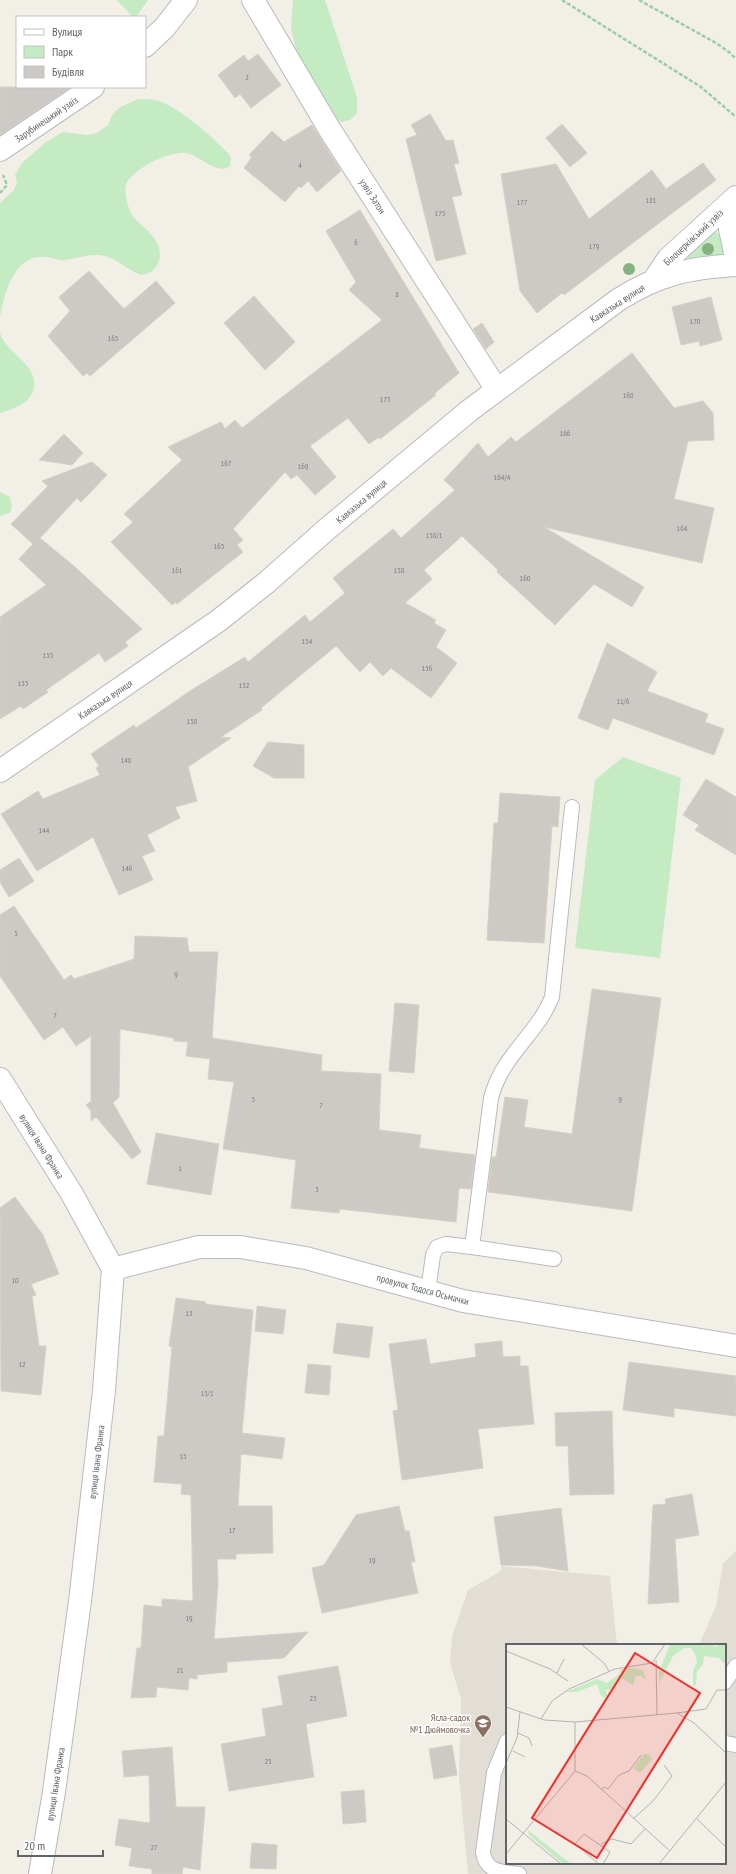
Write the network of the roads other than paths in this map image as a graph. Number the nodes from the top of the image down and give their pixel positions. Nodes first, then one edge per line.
1 (186, 0) edge
2 (254, 0) edge
3 (146, 45) edge
4 (92, 88) edge
5 (0, 150) edge
6 (732, 200) edge
7 (736, 257) edge
8 (736, 265) edge
9 (654, 280) junction
10 (497, 390) junction
11 (0, 771) edge
12 (572, 807) dead end
13 (0, 1079) edge
14 (472, 1247) junction
15 (554, 1259) dead end
16 (113, 1269) junction
17 (428, 1292) junction
18 (736, 1346) edge
19 (736, 1666) edge
20 (726, 1681) edge
21 (726, 1743) edge
22 (506, 1744) edge
23 (736, 1745) edge
24 (40, 1874) edge
25 (519, 1874) edge

1 - 3 street
2 - 10 street, узвіз Затон
4 - 5 street, Зарубинецький узвіз
6 - 7 street
6 - 9 street, Білоцерківський узвіз
8 - 9 street, Кавказька вулиця
9 - 10 street, Кавказька вулиця
10 - 11 street, Кавказька вулиця
12 - 14 lane
13 - 16 street, вулиця Івана Франка
14 - 15 lane
14 - 17 lane
16 - 17 street, провулок Тодося Осьмачки
16 - 24 street, вулиця Івана Франка
17 - 18 street, провулок Тодося Осьмачки
19 - 20 lane
21 - 23 lane
22 - 25 lane

